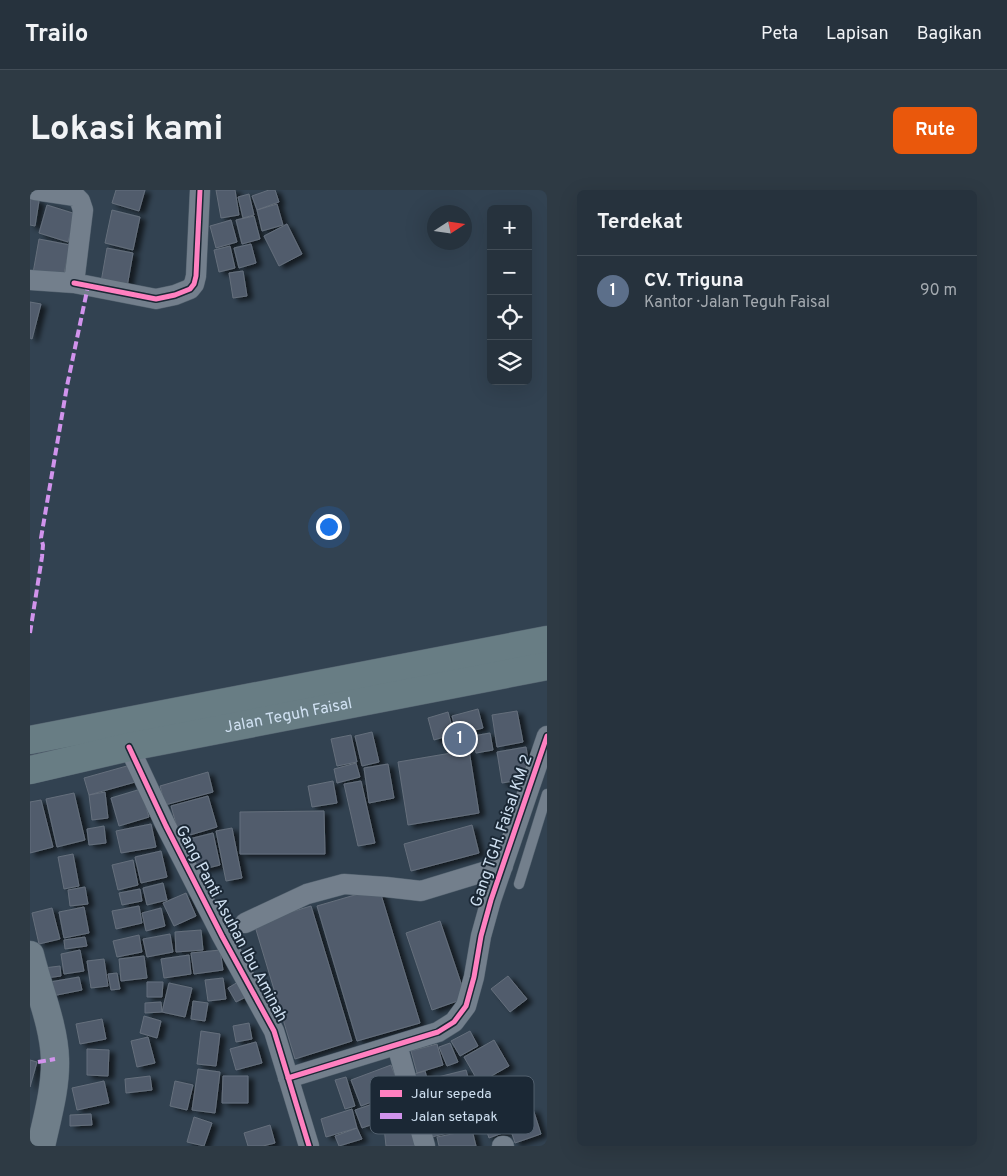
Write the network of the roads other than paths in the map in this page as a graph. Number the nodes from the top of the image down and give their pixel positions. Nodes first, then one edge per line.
1 (35, 190) edge
2 (200, 190) edge
3 (30, 280) edge
4 (74, 283) junction
5 (547, 640) edge
6 (547, 666) edge
7 (547, 736) edge
8 (30, 740) edge
9 (129, 747) junction
10 (30, 770) edge
11 (547, 794) edge
12 (503, 866) junction
13 (519, 884) dead end
14 (245, 923) dead end
15 (30, 955) edge
16 (397, 1045) junction
17 (406, 1076) edge
18 (288, 1078) junction
19 (41, 1146) edge
20 (309, 1146) edge

1 - 4 street
2 - 4 street
3 - 4 street
5 - 8 highway, Jalan Teguh Faisal
6 - 9 highway, Jalan Teguh Faisal
7 - 12 street, Gang TGH. Faisal KM 2
9 - 10 highway, Jalan Teguh Faisal
9 - 18 street, Gang Panti Asuhan Ibu Aminah
11 - 13 lane
12 - 14 street
12 - 16 street, Gang TGH. Faisal KM 2
15 - 19 street
16 - 17 street
16 - 18 street, Gang TGH. Faisal KM 2
18 - 20 street, Gang Panti Asuhan Ibu Aminah

